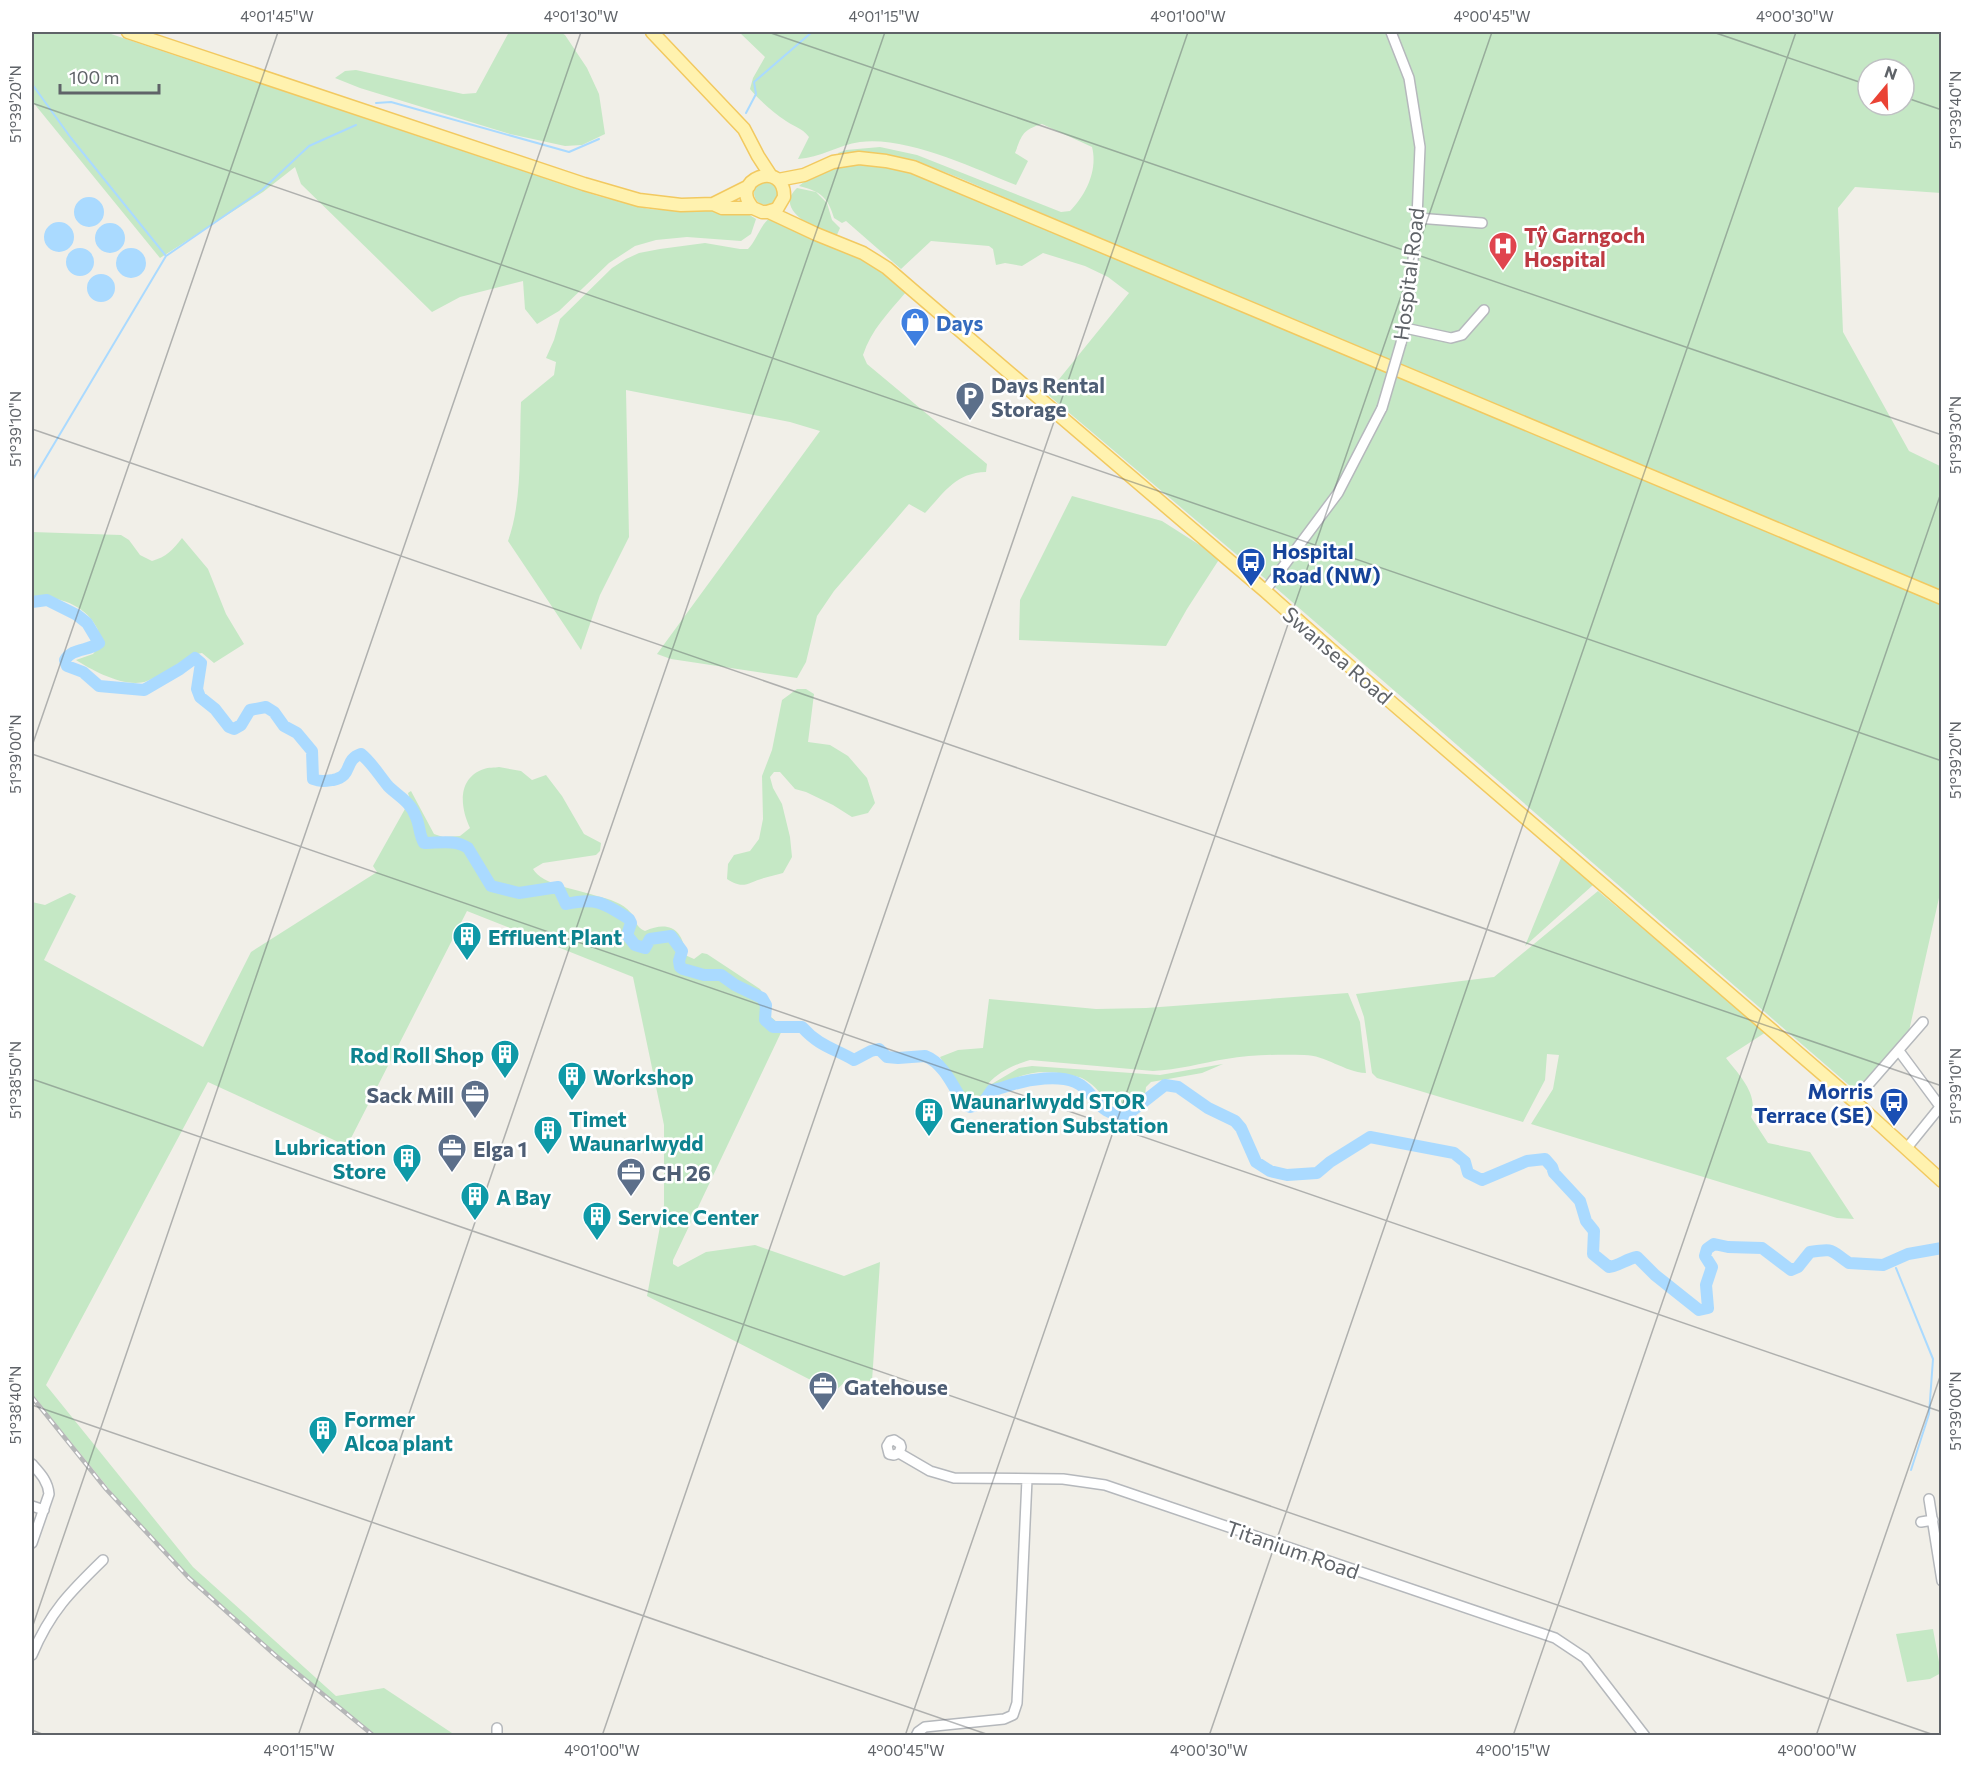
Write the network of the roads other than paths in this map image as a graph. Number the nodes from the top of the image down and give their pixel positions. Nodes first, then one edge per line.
1 (128, 32) edge
2 (652, 32) edge
3 (1391, 32) edge
4 (758, 156) junction
5 (804, 175) junction
6 (774, 178) junction
7 (751, 183) junction
8 (784, 197) junction
9 (714, 204) junction
10 (753, 208) junction
11 (770, 212) junction
12 (1417, 219) junction
13 (1482, 223) dead end
14 (802, 226) junction
15 (1484, 310) dead end
16 (1405, 328) junction
17 (1265, 591) junction
18 (1941, 598) edge
19 (1923, 1023) dead end
20 (1899, 1051) junction
21 (1854, 1101) junction
22 (1940, 1108) edge
23 (1906, 1149) junction
24 (1941, 1181) edge
25 (899, 1453) dead end
26 (32, 1464) edge
27 (1027, 1479) junction
28 (1929, 1499) dead end
29 (32, 1506) edge
30 (44, 1510) junction
31 (1933, 1520) junction
32 (1921, 1522) dead end
33 (32, 1543) edge
34 (103, 1560) dead end
35 (1941, 1581) edge
36 (32, 1655) edge
37 (916, 1736) edge
38 (1645, 1736) edge

1 - 9 main road
2 - 4 main road
3 - 12 street, Hospital Road
4 - 6 main road
4 - 7 main road
5 - 6 main road
5 - 8 main road
5 - 18 main road
6 - 7 main road
6 - 8 main road
7 - 9 main road
7 - 10 main road
8 - 11 main road
8 - 14 main road, Swansea Road
9 - 10 main road
10 - 11 main road
11 - 14 main road, Swansea Road
12 - 13 street
12 - 16 street, Hospital Road
14 - 17 main road, Swansea Road
15 - 16 street
16 - 17 street, Hospital Road, bridge
17 - 21 main road, Swansea Road
19 - 20 street
20 - 21 street
20 - 22 street
21 - 23 main road, Swansea Road
22 - 23 street
23 - 24 main road, Swansea Road
25 - 27 street, Titanium Road
26 - 30 street
27 - 37 street
27 - 38 street, Titanium Road
28 - 31 street
29 - 30 street
30 - 33 street
31 - 32 street
31 - 35 street
34 - 36 street

